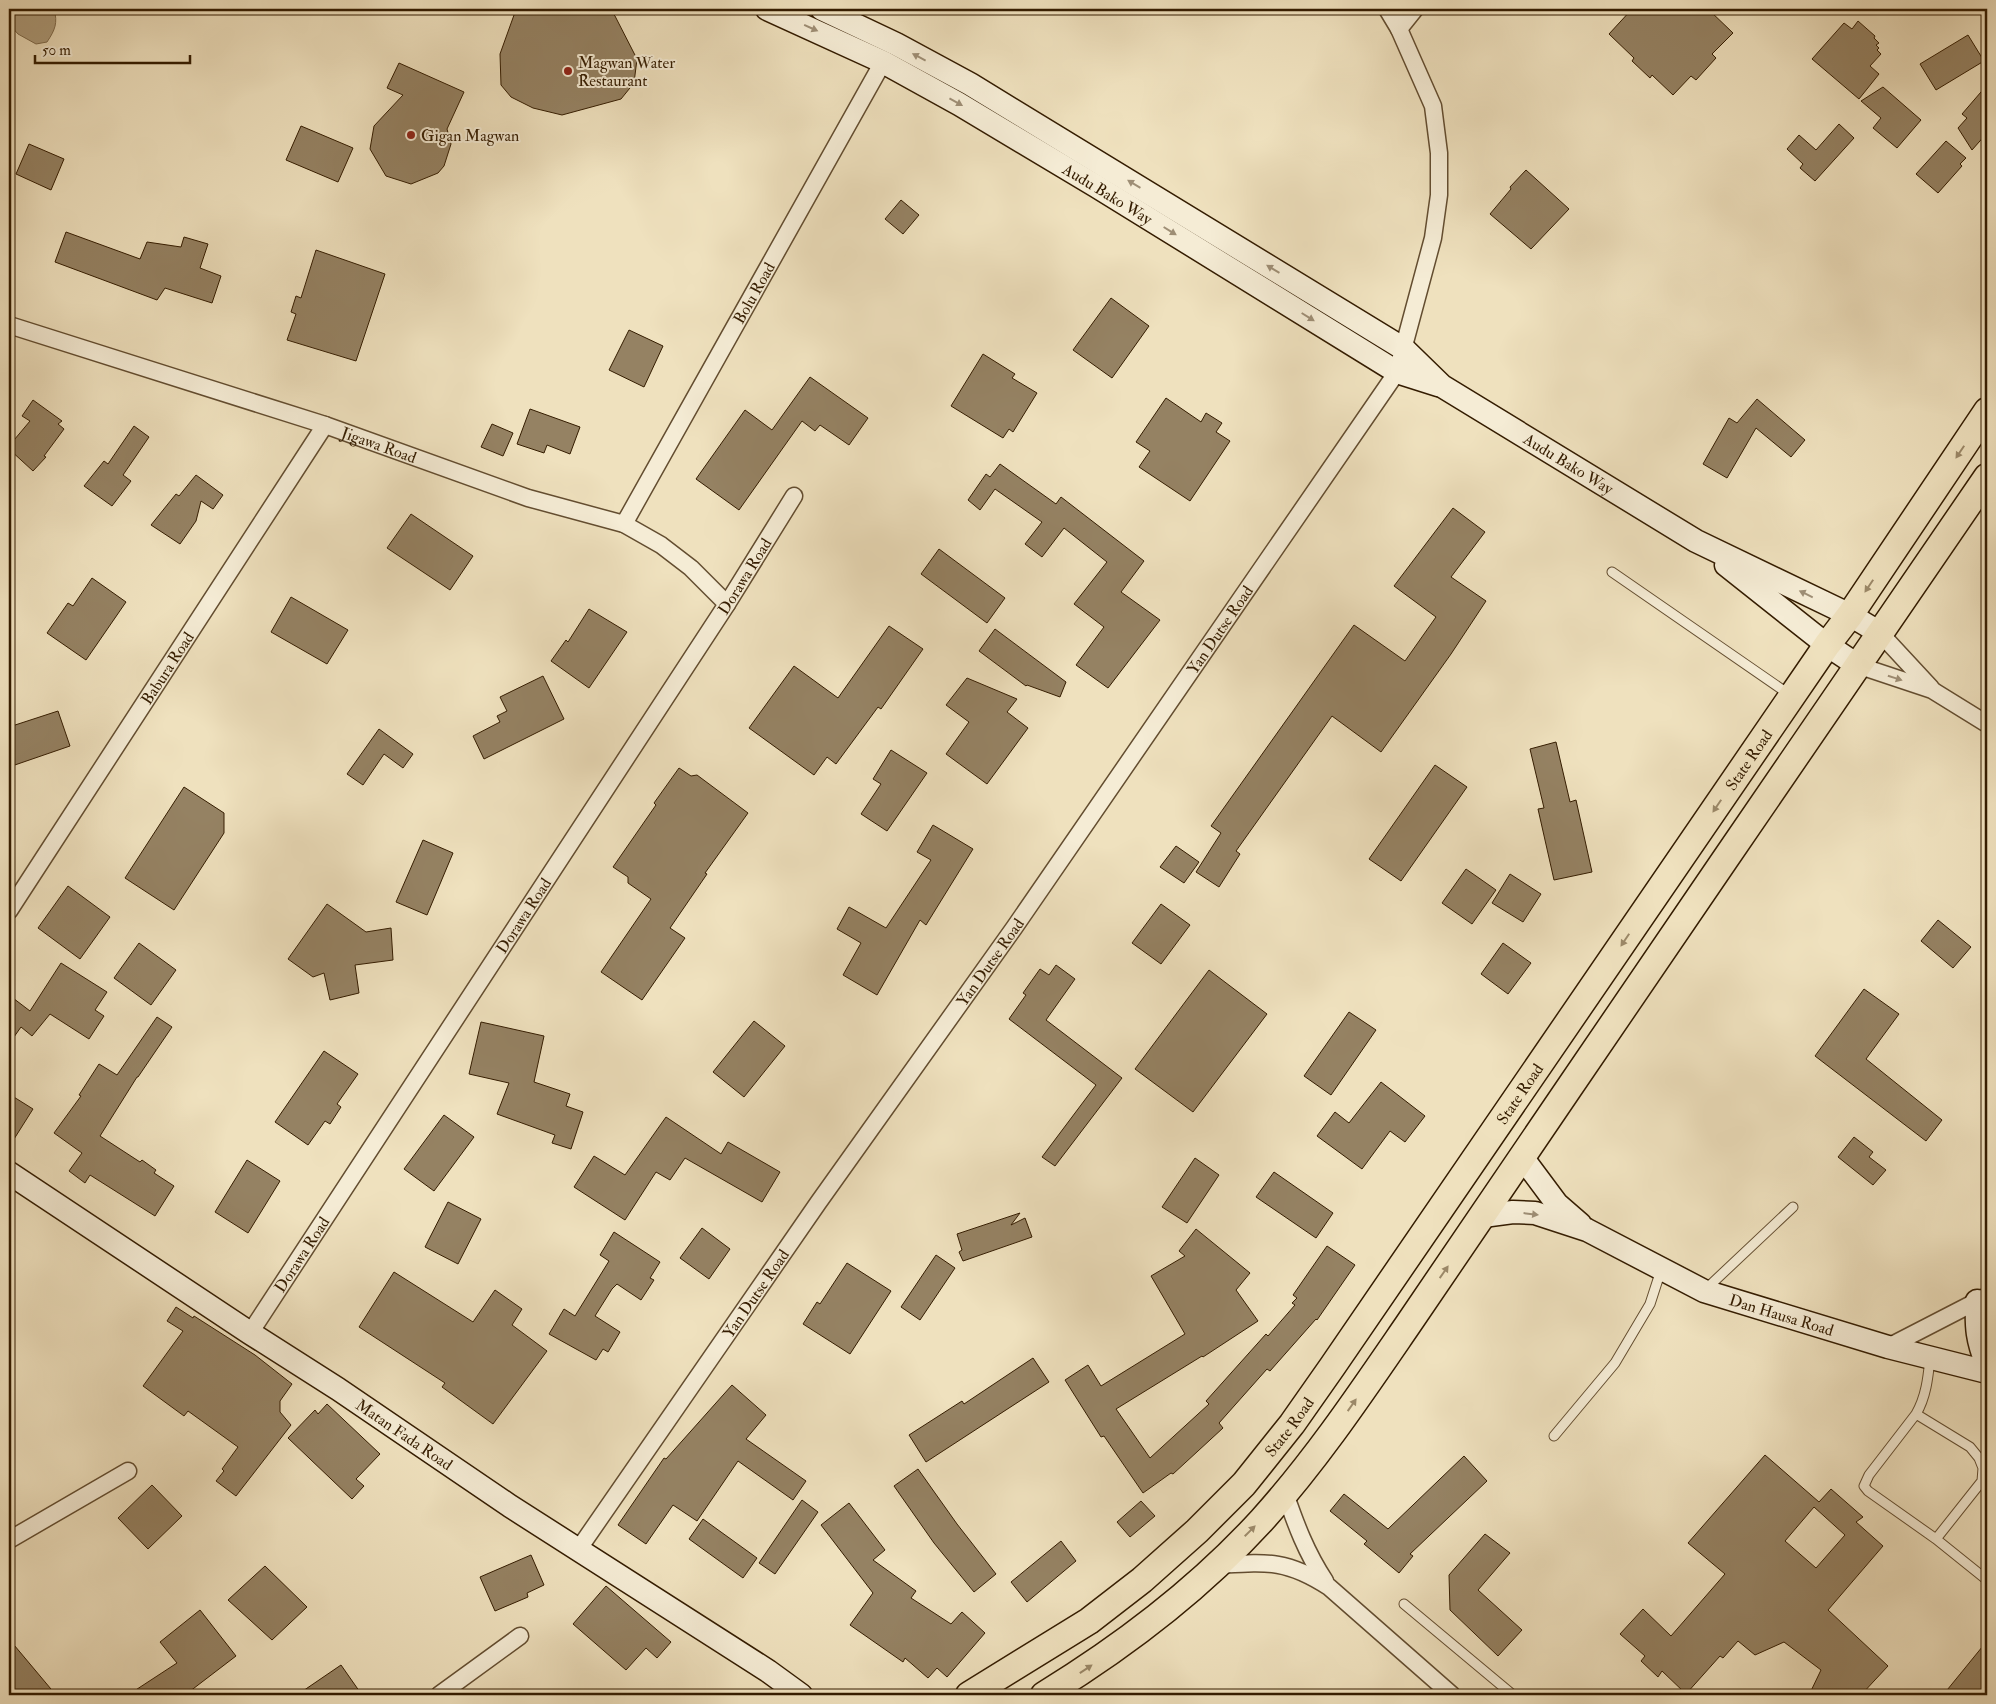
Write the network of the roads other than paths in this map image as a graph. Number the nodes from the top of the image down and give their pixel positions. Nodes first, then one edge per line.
1 (767, 9) edge
2 (822, 9) edge
3 (1387, 9) edge
4 (1415, 9) edge
5 (1399, 29) junction
6 (883, 62) junction
7 (9, 325) edge
8 (1404, 349) junction
9 (1397, 372) junction
10 (1442, 386) junction
11 (1987, 412) edge
12 (324, 425) junction
13 (1987, 477) edge
14 (794, 496) dead end
15 (624, 524) junction
16 (1696, 541) junction
17 (1612, 572) dead end
18 (726, 604) junction
19 (1850, 615) junction
20 (1880, 633) junction
21 (1827, 645) junction
22 (1857, 665) junction
23 (1932, 690) junction
24 (1792, 696) junction
25 (1987, 724) edge
26 (9, 910) edge
27 (1522, 1157) junction
28 (9, 1173) edge
29 (1793, 1207) dead end
30 (1483, 1216) junction
31 (1587, 1230) junction
32 (1661, 1270) junction
33 (1704, 1291) junction
34 (1982, 1298) edge
35 (250, 1333) junction
36 (1888, 1347) junction
37 (1930, 1359) junction
38 (1987, 1365) edge
39 (1987, 1372) edge
40 (1916, 1414) junction
41 (1554, 1436) dead end
42 (128, 1471) dead end
43 (1285, 1493) junction
44 (1936, 1539) junction
45 (9, 1540) edge
46 (578, 1550) junction
47 (1217, 1565) junction
48 (1987, 1580) edge
49 (1329, 1587) junction
50 (1404, 1604) dead end
51 (520, 1636) dead end
52 (439, 1695) edge
53 (801, 1695) edge
54 (969, 1695) edge
55 (1044, 1695) edge
56 (1452, 1695) edge
57 (1513, 1695) edge

1 -> 6 main road, Audu Bako Way
8 -> 2 main road, Audu Bako Way
3 - 5 street, Yan Dutse Road
4 - 5 street
5 - 8 street, Yan Dutse Road
6 -> 9 main road, Audu Bako Way
6 - 15 street, Bolu Road
7 - 12 street, Jigawa Road
8 - 9 street, Yan Dutse Road
8 - 10 main road, Audu Bako Way
9 - 10 main road, Audu Bako Way
9 - 46 street, Yan Dutse Road
10 - 16 main road, Audu Bako Way
11 -> 19 main road, State Road
12 - 15 street, Jigawa Road
12 - 26 street, Babura Road
13 - 20 main road
14 - 18 street, Dorawa Road
15 - 18 street, Jigawa Road
19 -> 16 main road, Audu Bako Way
16 - 21 main road, Audu Bako Way
17 - 24 lane
18 - 35 street, Dorawa Road
19 - 20 main road, Audu Bako Way
19 - 21 main road, State Road
20 - 22 main road
20 - 23 street
21 - 22 main road, Audu Bako Way
21 - 24 main road, State Road
22 -> 23 street
22 - 27 main road
23 - 25 street
24 -> 54 main road, State Road
27 - 30 main road
27 - 31 main road, Dan Hausa Road
28 - 35 main road, Matan Fada Road
29 - 33 lane
30 -> 31 main road, Dan Hausa Road
43 -> 30 main road
31 - 32 main road, Dan Hausa Road
32 - 33 main road, Dan Hausa Road
32 - 41 lane
33 - 36 main road, Dan Hausa Road
34 - 36 street
34 - 38 main road
35 - 46 main road, Matan Fada Road
36 - 37 main road, Dan Hausa Road
37 - 39 main road, Dan Hausa Road
37 - 40 lane
40 - 44 lane
40 - 44 lane
42 - 45 street
47 -> 43 main road
43 - 49 street
44 - 48 lane
46 - 53 main road, Matan Fada Road
47 - 49 street
55 -> 47 main road
49 - 56 street
50 - 57 lane
51 - 52 street

